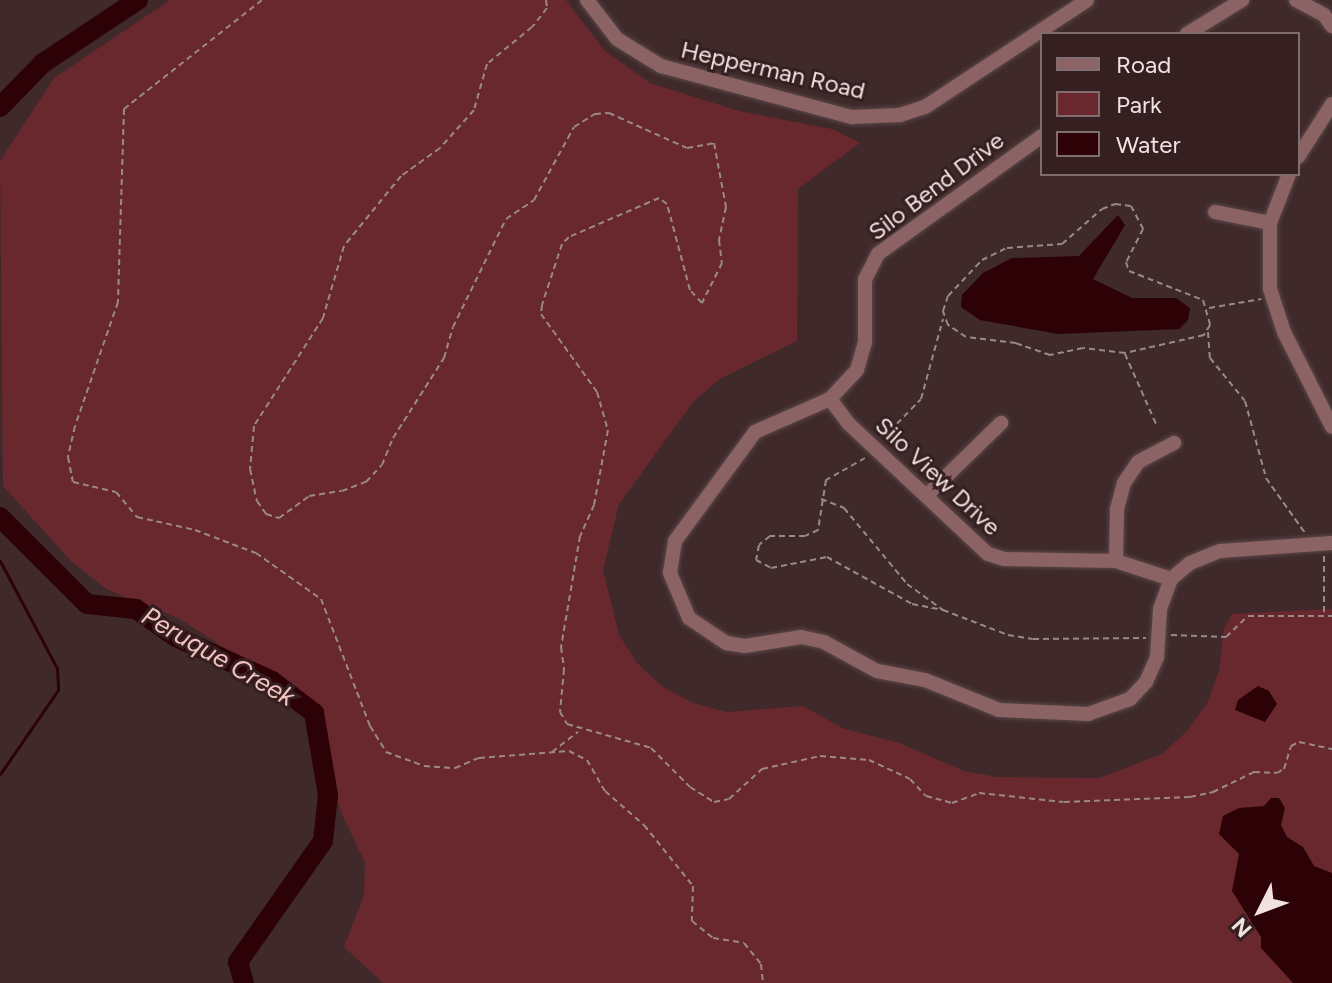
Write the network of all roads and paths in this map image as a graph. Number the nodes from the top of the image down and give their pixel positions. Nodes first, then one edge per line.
1 (262, 0) edge
2 (546, 0) edge
3 (587, 0) edge
4 (1087, 0) edge
5 (1242, 0) edge
6 (1296, 0) edge
7 (1332, 26) edge
8 (1190, 32) edge
9 (1332, 104) edge
10 (1040, 137) edge
11 (1300, 154) edge
12 (1288, 176) edge
13 (1215, 212) dead end
14 (1270, 223) junction
15 (1262, 299) dead end
16 (1207, 309) junction
17 (944, 319) junction
18 (1208, 330) junction
19 (1125, 353) junction
20 (830, 399) junction
21 (1001, 423) dead end
22 (1156, 424) dead end
23 (1332, 427) edge
24 (881, 440) dead end
25 (1174, 443) dead end
26 (871, 451) dead end
27 (926, 496) junction
28 (820, 499) junction
29 (1307, 538) dead end
30 (1328, 547) edge
31 (1116, 561) junction
32 (1171, 579) junction
33 (943, 610) junction
34 (1324, 615) junction
35 (1332, 616) edge
36 (1165, 634) dead end
37 (1152, 638) dead end
38 (579, 731) junction
39 (1332, 749) edge
40 (552, 752) junction
41 (763, 983) edge

1 - 40 path
2 - 38 path
3 - 4 street, Hepperman Road
5 - 8 street
6 - 7 street
9 - 11 street
10 - 20 street, Silo Bend Drive
12 - 14 street
13 - 14 street
14 - 23 street
15 - 16 path
16 - 17 path
16 - 18 path
17 - 19 path
17 - 24 path
18 - 19 path
18 - 29 path
19 - 22 path
20 - 27 street, Silo View Drive
20 - 32 street, Silo Bend Drive
21 - 27 street
25 - 31 street
26 - 28 path
27 - 31 street, Silo View Drive
28 - 33 path
28 - 33 path
30 - 32 street
30 - 34 path
31 - 32 street, Silo View Drive
33 - 37 path
34 - 35 path
34 - 36 path
38 - 39 path
38 - 40 path
40 - 41 path

